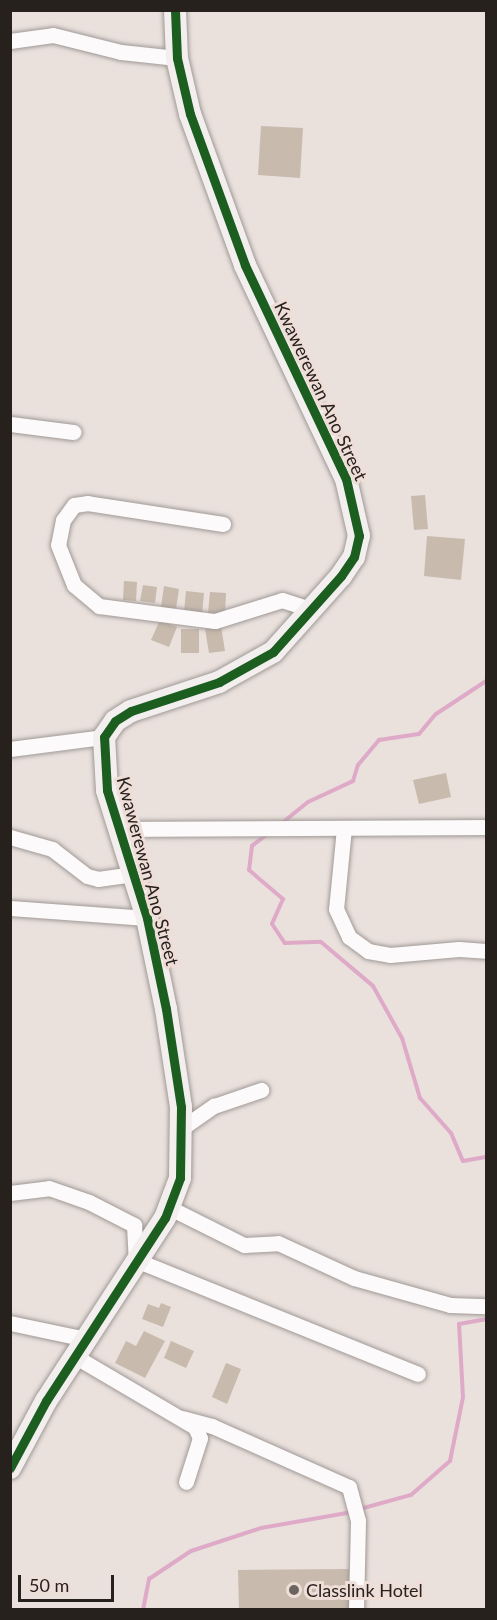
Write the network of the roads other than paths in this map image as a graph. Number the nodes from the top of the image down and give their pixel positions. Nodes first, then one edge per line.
1 (175, 10) edge
2 (10, 41) edge
3 (177, 58) junction
4 (10, 424) edge
5 (73, 432) dead end
6 (223, 524) dead end
7 (313, 610) junction
8 (104, 737) junction
9 (10, 749) edge
10 (486, 827) edge
11 (344, 828) junction
12 (118, 829) junction
13 (10, 837) edge
14 (132, 874) junction
15 (10, 908) edge
16 (147, 918) junction
17 (486, 951) edge
18 (261, 1090) dead end
19 (182, 1128) junction
20 (10, 1193) edge
21 (170, 1208) junction
22 (136, 1260) junction
23 (486, 1306) edge
24 (10, 1323) edge
25 (81, 1348) junction
26 (418, 1374) dead end
27 (182, 1418) junction
28 (10, 1468) edge
29 (186, 1482) dead end
30 (356, 1610) edge

1 - 3 street, Kwawerewan Ano Street
2 - 3 street
3 - 7 street, Kwawerewan Ano Street
4 - 5 street
6 - 7 street
7 - 8 street, Kwawerewan Ano Street
8 - 9 street
8 - 12 street, Kwawerewan Ano Street
10 - 11 street
11 - 12 street
11 - 17 street
12 - 14 street, Kwawerewan Ano Street
13 - 14 street
14 - 16 street, Kwawerewan Ano Street
15 - 16 street
16 - 19 street, Kwawerewan Ano Street
18 - 19 street
19 - 21 street, Kwawerewan Ano Street
20 - 22 street
21 - 22 street, Kwawerewan Ano Street
21 - 23 street
22 - 25 street, Kwawerewan Ano Street
22 - 26 street
24 - 25 street
25 - 27 street
25 - 28 street, Kwawerewan Ano Street
27 - 29 street
27 - 30 street

